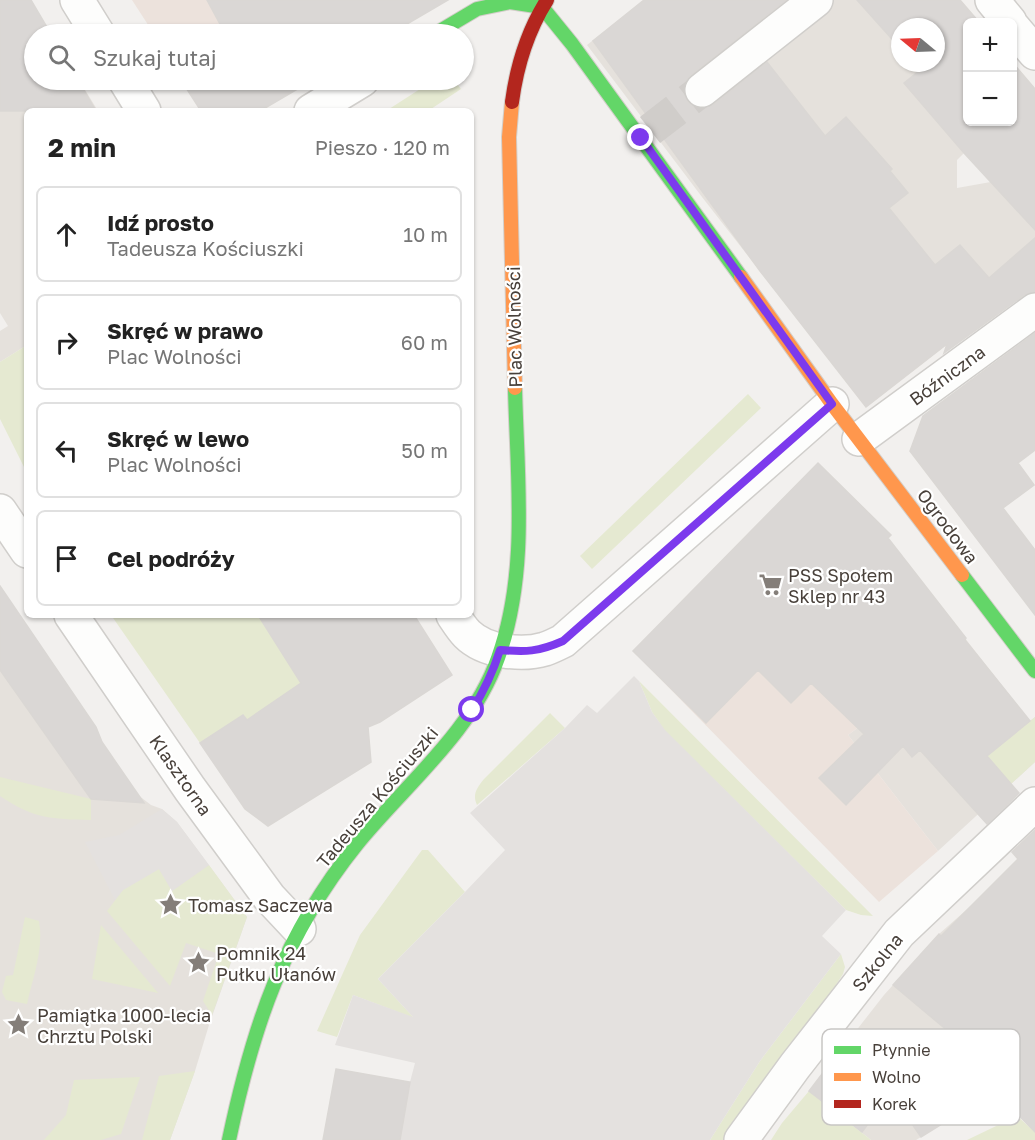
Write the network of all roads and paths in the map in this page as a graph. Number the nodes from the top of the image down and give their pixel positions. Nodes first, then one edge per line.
1 (77, 0) edge
2 (816, 0) edge
3 (992, 0) edge
4 (544, 3) edge
5 (1006, 18) edge
6 (92, 24) edge
7 (452, 24) edge
8 (1017, 31) edge
9 (1035, 53) edge
10 (131, 90) edge
11 (346, 90) edge
12 (702, 90) tunnel mouth
13 (142, 108) edge
14 (316, 108) edge
15 (1035, 310) edge
16 (832, 404) junction
17 (859, 439) junction
18 (0, 510) edge
19 (24, 542) edge
20 (73, 618) edge
21 (455, 618) edge
22 (500, 650) junction
23 (1035, 671) edge
24 (1035, 804) edge
25 (299, 929) junction
26 (824, 1029) edge
27 (822, 1031) edge
28 (229, 1140) edge
29 (741, 1140) edge

1 - 6 street
2 - 12 street
3 - 5 street
4 - 7 street
4 - 16 street
4 - 22 street, Plac Wolności
8 - 9 street
10 - 13 street
11 - 14 street
15 - 17 street, Bóźniczna
16 - 17 street, Ogrodowa
16 - 22 street
17 - 23 street, Ogrodowa
18 - 19 street
20 - 25 street, Klasztorna
21 - 22 street
22 - 25 street, Tadeusza Kościuszki
24 - 26 street, Szkolna
25 - 28 street, Tadeusza Kościuszki
27 - 29 street, Szkolna

